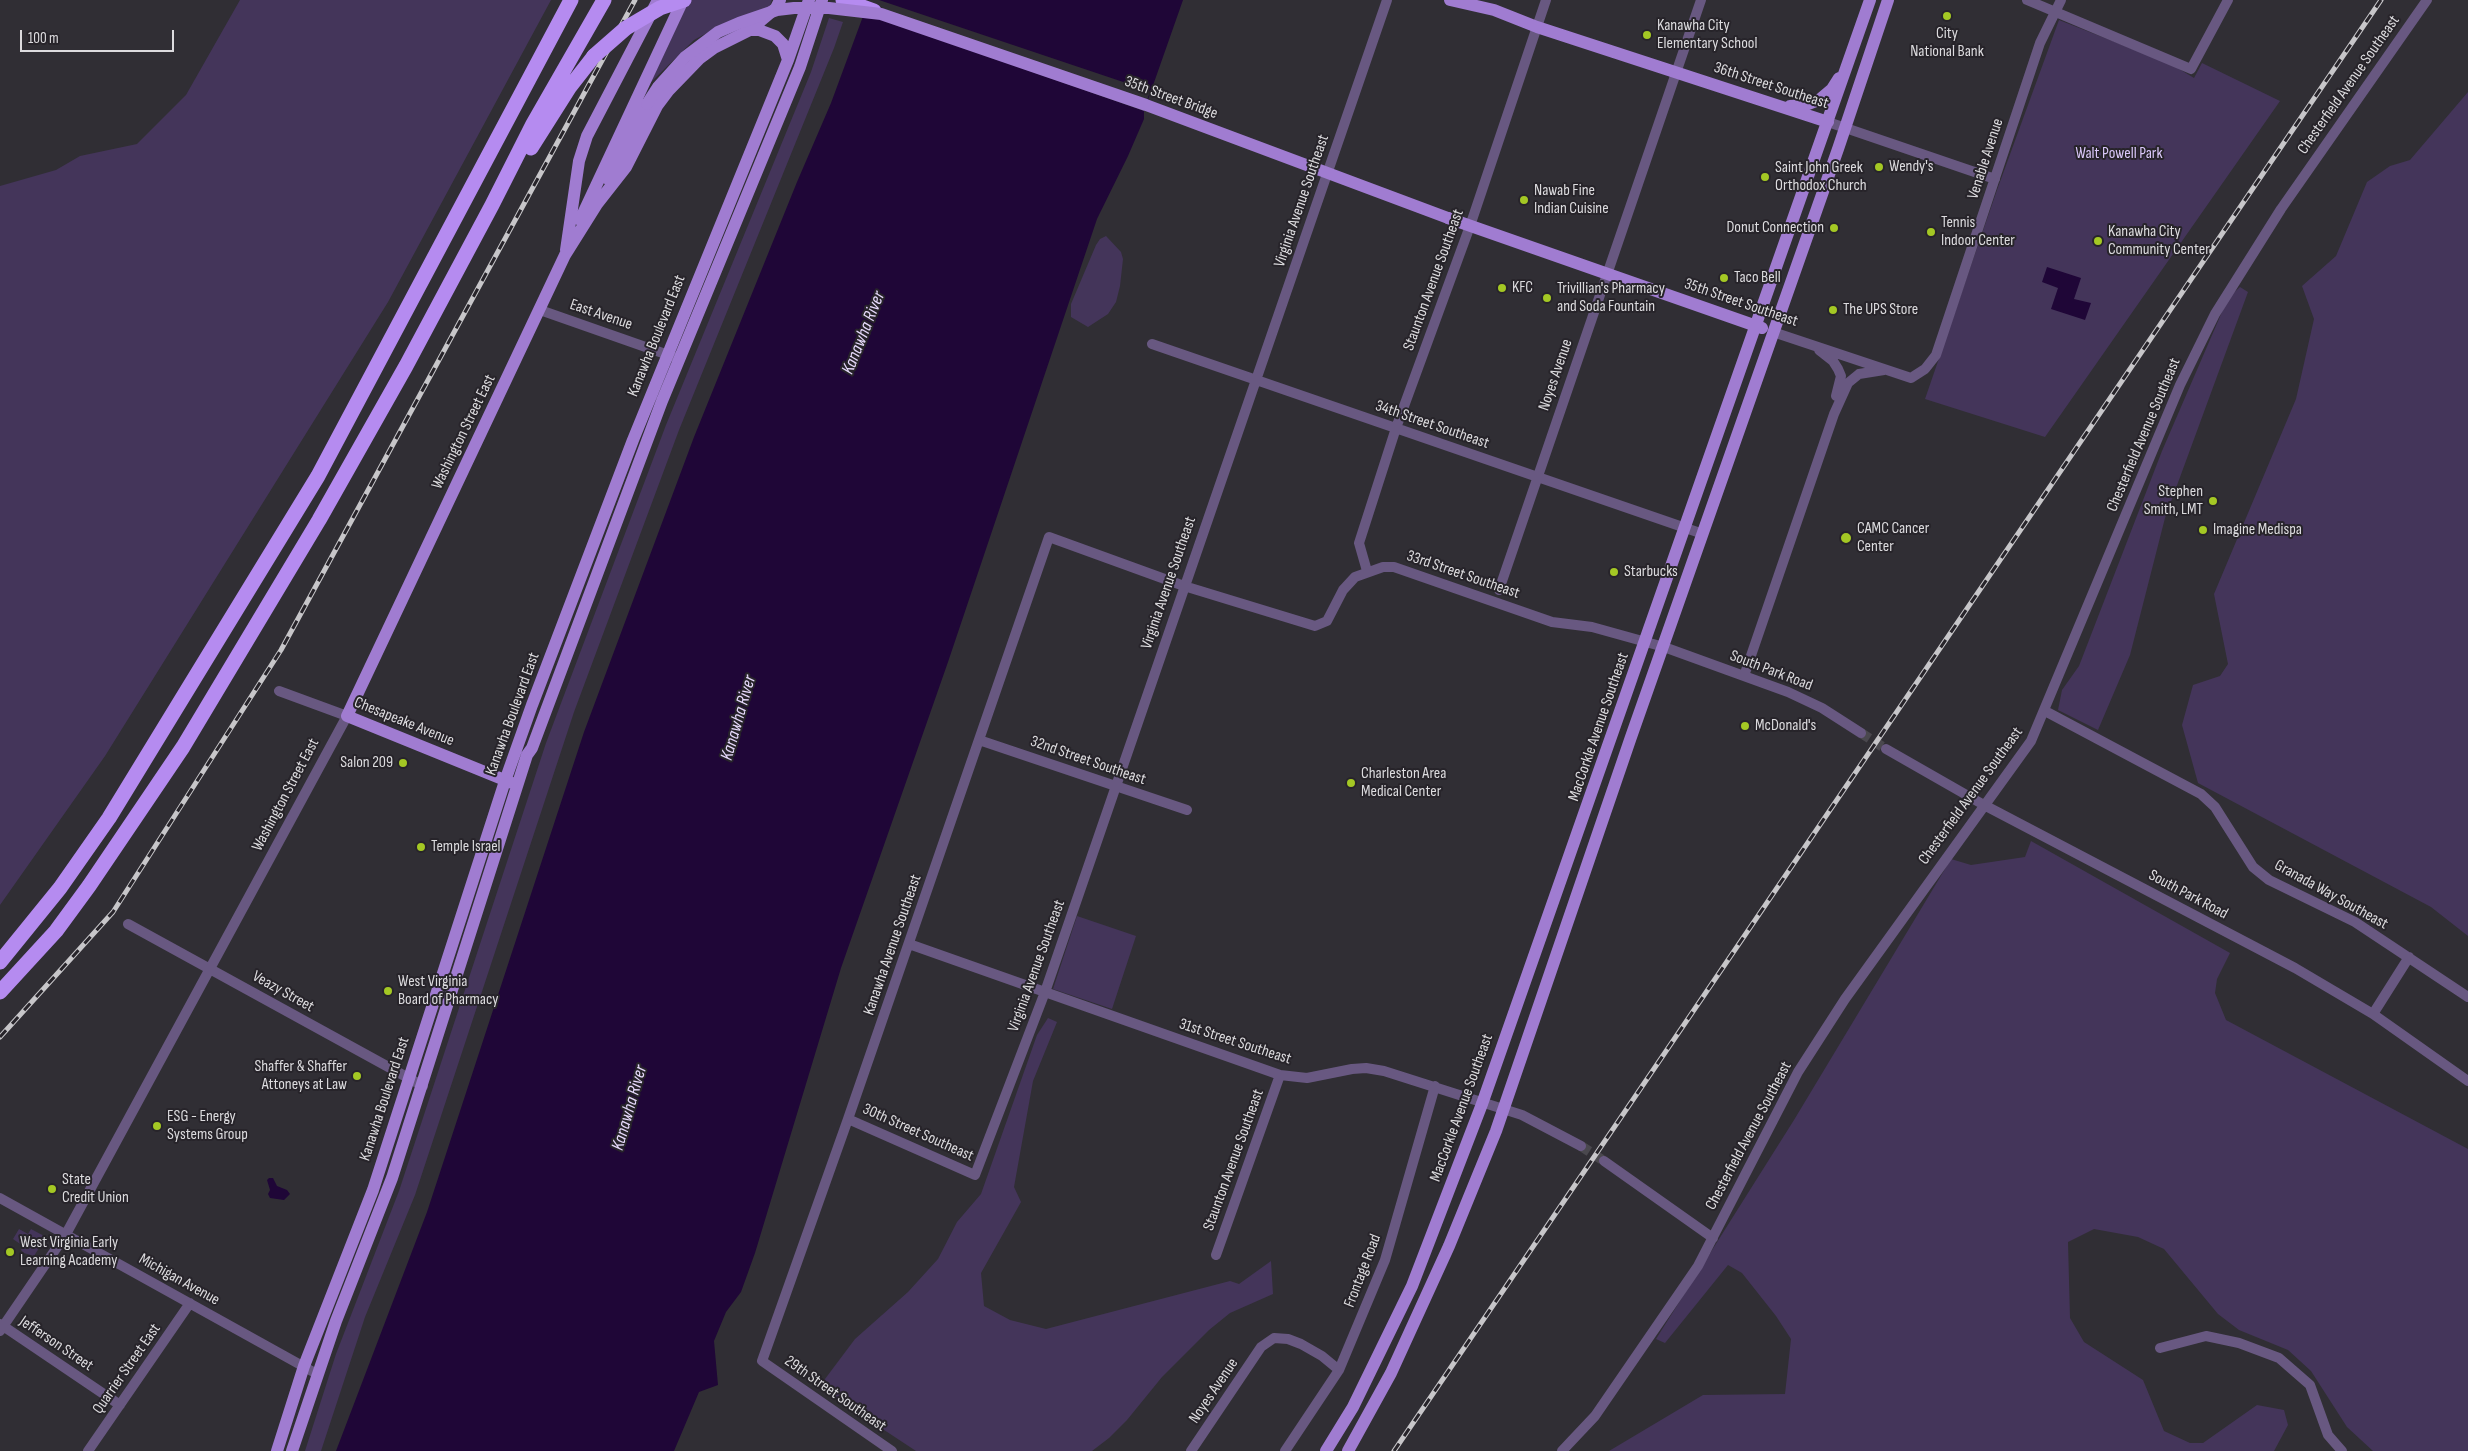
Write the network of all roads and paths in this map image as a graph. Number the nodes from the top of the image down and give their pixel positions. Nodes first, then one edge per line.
1 (571, 0) edge
2 (604, 0) edge
3 (658, 0) edge
4 (683, 0) edge
5 (780, 0) edge
6 (809, 0) edge
7 (822, 0) edge
8 (843, 0) edge
9 (1387, 0) edge
10 (1450, 0) edge
11 (1546, 0) edge
12 (1701, 0) edge
13 (1870, 0) edge
14 (1888, 0) edge
15 (2027, 0) edge
16 (2062, 0) edge
17 (2228, 0) edge
18 (2426, 0) edge
19 (2054, 13) junction
20 (881, 14) junction
21 (1537, 27) junction
22 (750, 30) junction
23 (788, 60) junction
24 (1848, 63) junction
25 (1676, 72) junction
26 (1776, 106) junction
27 (1828, 122) junction
28 (1845, 128) junction
29 (1996, 179) junction
30 (597, 204) junction
31 (492, 206) junction
32 (1448, 218) joint
33 (1470, 226) junction
34 (565, 255) junction
35 (1607, 274) junction
36 (540, 310) junction
37 (1754, 326) junction
38 (1773, 332) junction
39 (1152, 344) dead end
40 (1812, 345) junction
41 (666, 354) junction
42 (679, 359) junction
43 (1887, 370) junction
44 (1911, 378) joint
45 (1257, 380) junction
46 (1834, 414) junction
47 (1396, 428) junction
48 (1538, 477) junction
49 (1686, 528) junction
50 (1703, 534) junction
51 (1049, 537) joint
52 (1368, 571) junction
53 (1184, 586) junction
54 (1499, 590) dead end
55 (1646, 641) junction
56 (1664, 647) junction
57 (1744, 676) junction
58 (279, 691) dead end
59 (2045, 711) junction
60 (347, 716) junction
61 (1861, 733) tunnel mouth
62 (979, 740) junction
63 (532, 748) junction
64 (1886, 749) tunnel mouth
65 (511, 783) junction
66 (1116, 786) junction
67 (1984, 805) junction
68 (1187, 810) dead end
69 (496, 856) junction
70 (128, 924) dead end
71 (910, 944) junction
72 (2409, 957) junction
73 (0, 962) edge
74 (210, 969) junction
75 (0, 992) edge
76 (1045, 992) junction
77 (2468, 997) edge
78 (2373, 1014) junction
79 (1280, 1076) junction
80 (409, 1079) junction
81 (2468, 1081) edge
82 (424, 1086) junction
83 (1435, 1086) junction
84 (1482, 1104) junction
85 (1503, 1111) junction
86 (848, 1119) junction
87 (1581, 1146) tunnel mouth
88 (1604, 1161) tunnel mouth
89 (975, 1175) joint
90 (0, 1198) edge
91 (66, 1234) junction
92 (1713, 1238) junction
93 (1216, 1255) dead end
94 (190, 1303) junction
95 (1, 1327) edge
96 (2160, 1348) dead end
97 (762, 1361) joint
98 (304, 1366) junction
99 (1339, 1370) junction
100 (317, 1374) junction
101 (120, 1405) junction
102 (88, 1451) edge
103 (277, 1451) edge
104 (292, 1451) edge
105 (892, 1451) edge
106 (1191, 1451) edge
107 (1285, 1451) edge
108 (1326, 1451) edge
109 (1348, 1451) edge
110 (1562, 1451) edge
111 (2342, 1451) edge

1 - 73 highway
2 - 31 highway
3 - 34 main road, Washington Street East
4 - 31 highway, bridge
4 - 34 main road
5 - 22 main road, Washington Street East
6 - 23 main road, Kanawha Boulevard East
7 - 42 main road, Kanawha Boulevard East
8 - 20 highway, bridge
9 - 45 street, Virginia Avenue Southeast
10 - 21 main road, 36th Street Southeast
11 - 21 street, Staunton Avenue Southeast
12 - 25 street, Noyes Avenue
13 - 24 main road, MacCorkle Avenue Southeast
14 - 28 main road, MacCorkle Avenue Southeast
15 - 19 street
16 - 19 street, Venable Avenue
17 - 19 street
18 - 59 street, Chesterfield Avenue Southeast
19 - 29 street, Venable Avenue
20 - 30 main road, 35th Street Bridge, bridge
20 - 32 main road, 35th Street Bridge, bridge
21 - 25 main road, 36th Street Southeast
21 - 33 street, Staunton Avenue Southeast
22 - 23 main road
22 - 30 main road, Washington Street East
23 - 41 main road, Kanawha Boulevard East
24 - 26 main road
24 - 27 main road, MacCorkle Avenue Southeast
25 - 26 main road, 36th Street Southeast
25 - 35 street, Noyes Avenue
26 - 27 main road, 36th Street Southeast
27 - 28 street, 36th Street Southeast
27 - 37 main road, MacCorkle Avenue Southeast
28 - 29 street, 36th Street Southeast
28 - 38 main road, MacCorkle Avenue Southeast
29 - 44 street, Venable Avenue
30 - 34 main road, Washington Street East
31 - 75 highway
32 - 33 main road, 35th Street Southeast
33 - 35 main road, 35th Street Southeast
33 - 47 street, Staunton Avenue Southeast
34 - 36 main road, Washington Street East
35 - 37 main road, 35th Street Southeast
35 - 48 street, Noyes Avenue
36 - 41 street, East Avenue
36 - 60 main road, Washington Street East
37 - 38 main road, 35th Street Southeast
37 - 49 main road, MacCorkle Avenue Southeast
38 - 40 street, 35th Street Southeast
38 - 50 main road, MacCorkle Avenue Southeast
39 - 45 street, 34th Street Southeast
40 - 43 street, 35th Street Southeast
40 - 46 street
41 - 42 street, East Avenue
41 - 65 main road, Kanawha Boulevard East
42 - 63 main road, Kanawha Boulevard East
43 - 44 street, 35th Street Southeast
43 - 46 street
45 - 47 street, 34th Street Southeast
45 - 53 street, Virginia Avenue Southeast
46 - 57 street
47 - 48 street, 34th Street Southeast
47 - 52 street, Staunton Avenue Southeast
48 - 49 street, 34th Street Southeast
48 - 54 street, Noyes Avenue
49 - 50 street, 34th Street Southeast
49 - 55 main road, MacCorkle Avenue Southeast
50 - 56 main road, MacCorkle Avenue Southeast
51 - 53 street, 33rd Street Southeast
51 - 62 street, Kanawha Avenue Southeast
52 - 53 street, 33rd Street Southeast
52 - 55 street, 33rd Street Southeast
53 - 66 street, Virginia Avenue Southeast
55 - 56 street, 33rd Street Southeast
55 - 84 main road, MacCorkle Avenue Southeast
56 - 57 street, South Park Road
56 - 85 main road, MacCorkle Avenue Southeast
57 - 61 street, South Park Road
58 - 60 street, Chesapeake Avenue
59 - 67 street, Chesterfield Avenue Southeast
59 - 72 street, Granada Way Southeast
60 - 65 main road, Chesapeake Avenue
60 - 74 street, Washington Street East
62 - 66 street, 32nd Street Southeast
62 - 71 street, Kanawha Avenue Southeast
63 - 65 main road, Kanawha Boulevard East
63 - 69 main road, Kanawha Boulevard East
64 - 67 street, South Park Road
65 - 69 main road, Kanawha Boulevard East
65 - 80 main road, Kanawha Boulevard East
66 - 68 street, 32nd Street Southeast
66 - 76 street, Virginia Avenue Southeast
67 - 78 street, South Park Road
67 - 92 street, Chesterfield Avenue Southeast
69 - 82 main road, Kanawha Boulevard East
70 - 74 street, Veazy Street
71 - 76 street, 31st Street Southeast
71 - 86 street, Kanawha Avenue Southeast
72 - 77 street, Granada Way Southeast
72 - 78 street
74 - 80 street, Veazy Street
74 - 91 street, Washington Street East
76 - 79 street, 31st Street Southeast
76 - 89 street, Virginia Avenue Southeast
78 - 81 street, South Park Road
79 - 83 street, 31st Street Southeast
79 - 93 street, Staunton Avenue Southeast
80 - 82 street, Veazy Street
80 - 98 main road, Kanawha Boulevard East
82 - 100 main road, Kanawha Boulevard East
83 - 84 street, 31st Street Southeast
83 - 99 street, Frontage Road
84 - 85 street, 31st Street Southeast
84 - 108 main road, MacCorkle Avenue Southeast
85 - 87 street, 31st Street Southeast
85 - 109 main road, MacCorkle Avenue Southeast
86 - 89 street, 30th Street Southeast
86 - 97 street, Kanawha Avenue Southeast
88 - 92 street
90 - 91 street, Michigan Avenue
91 - 94 street, Michigan Avenue
91 - 95 street, Washington Street East
92 - 110 street, Chesterfield Avenue Southeast
94 - 98 street, Michigan Avenue
94 - 101 street, Quarrier Street East
95 - 101 street, Jefferson Street
96 - 111 street
97 - 105 street, 29th Street Southeast
98 - 100 street, Michigan Avenue
98 - 103 main road, Kanawha Boulevard East
99 - 106 street, Noyes Avenue
99 - 107 street, Frontage Road
100 - 104 main road, Kanawha Boulevard East
101 - 102 street, Quarrier Street East

